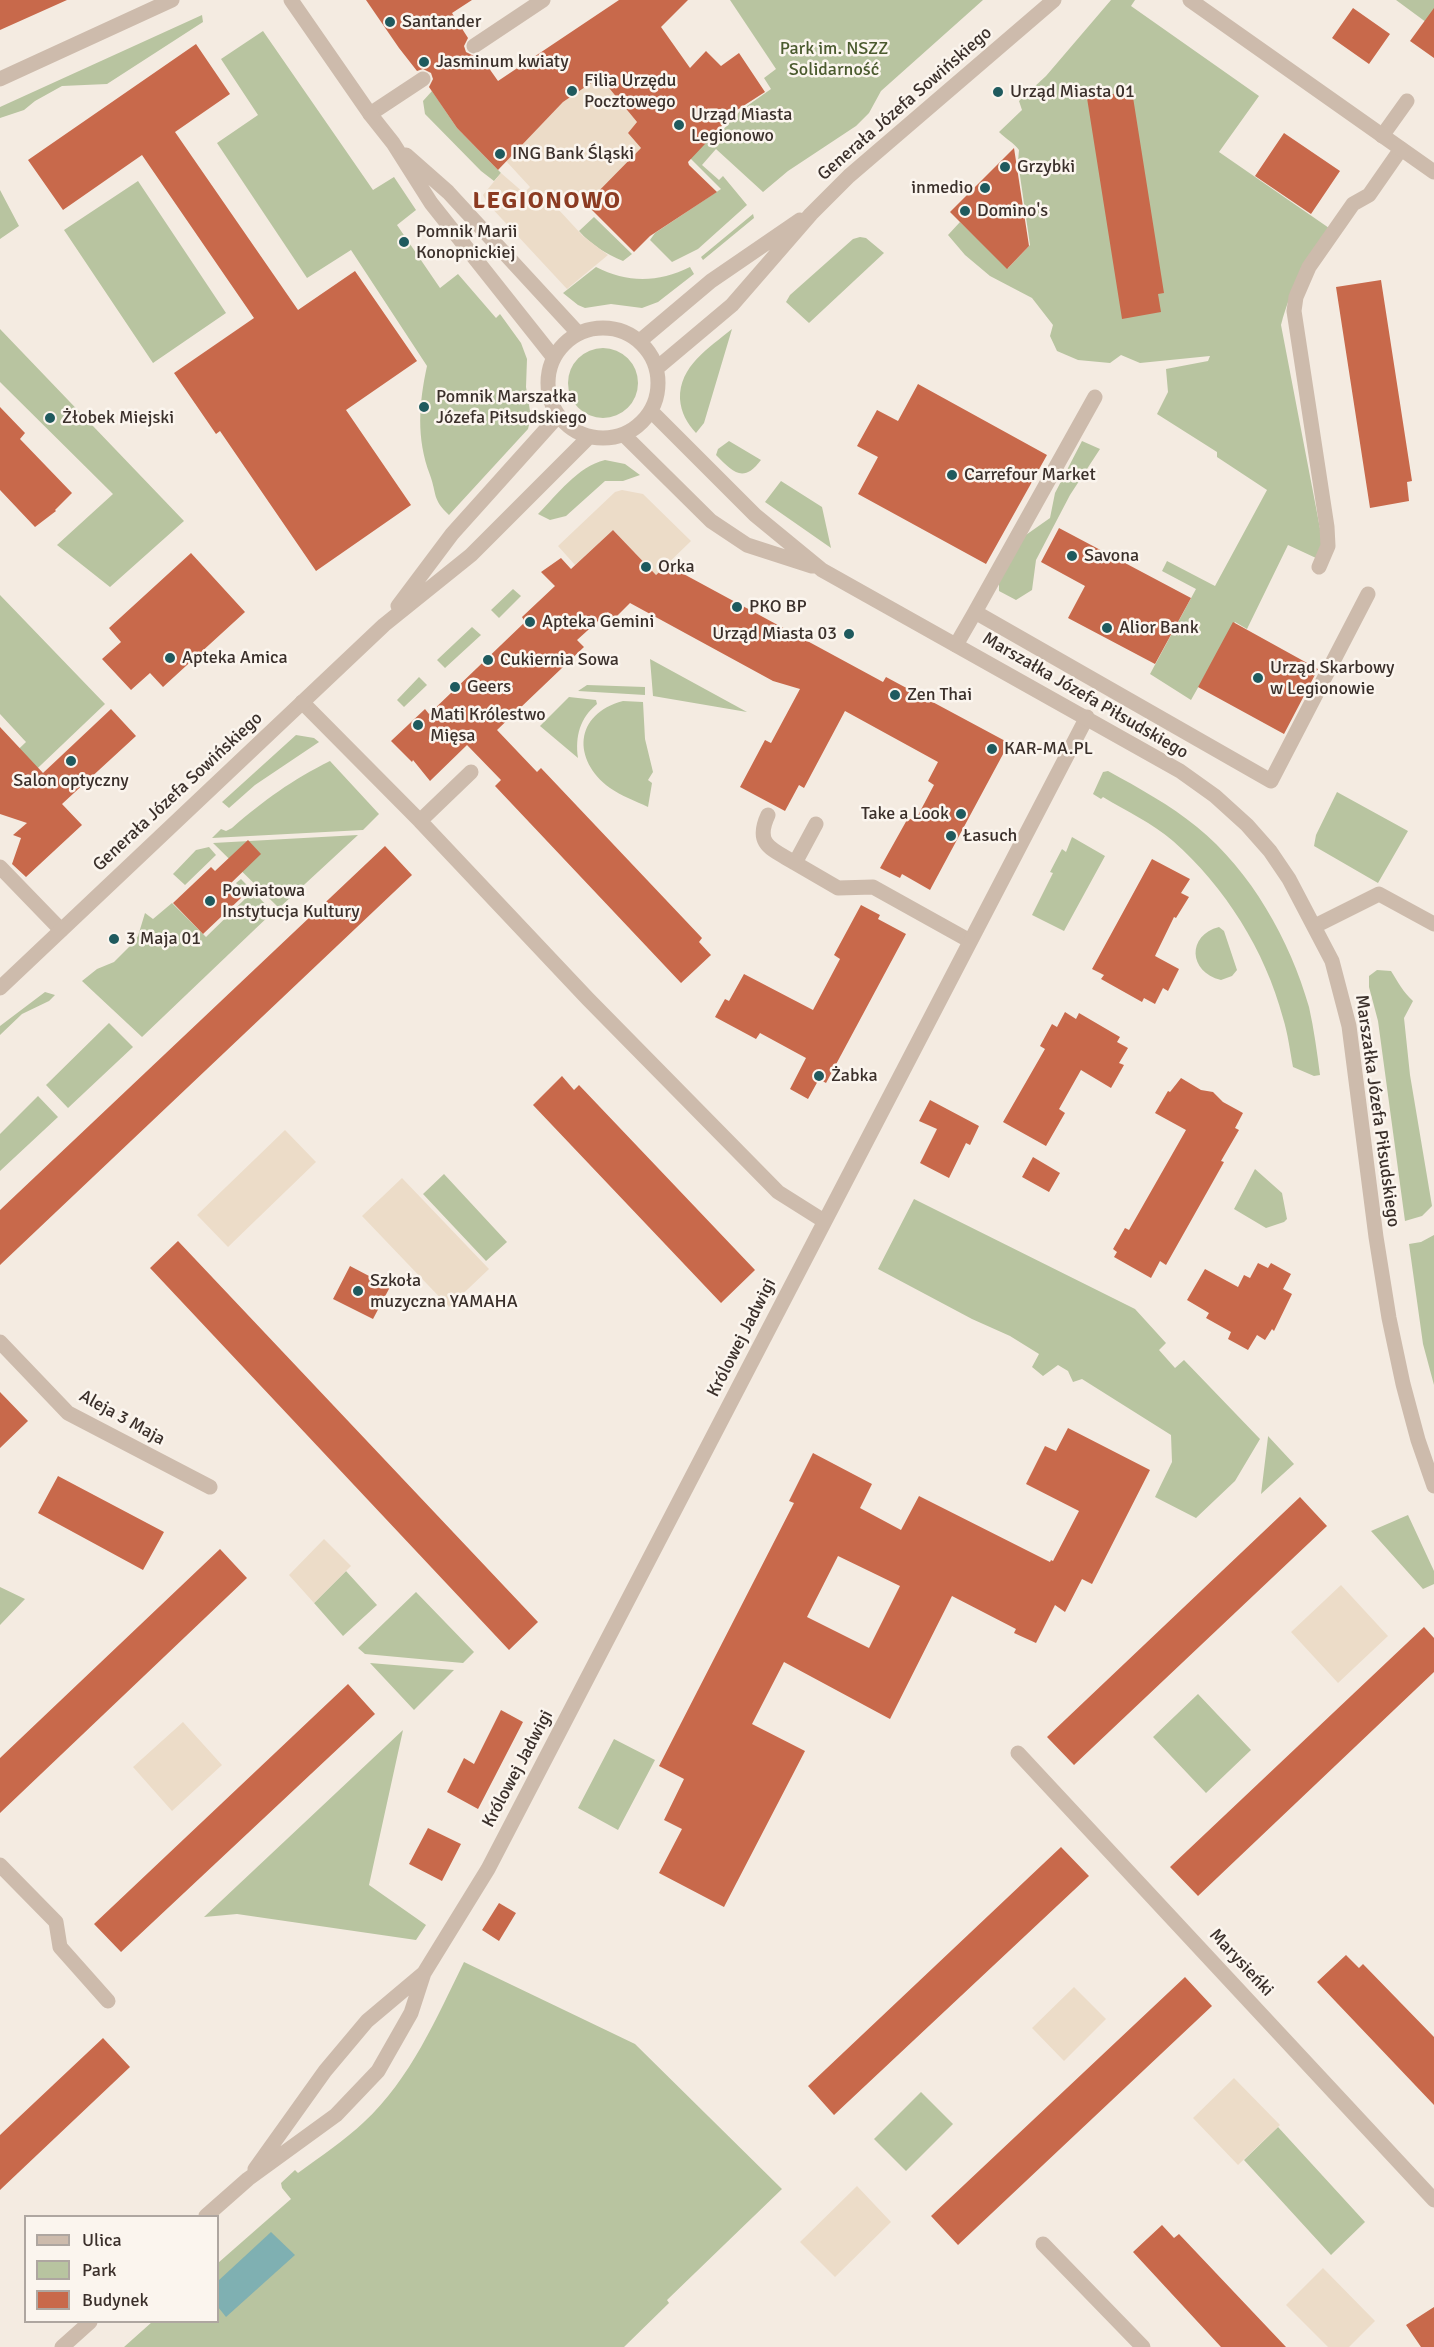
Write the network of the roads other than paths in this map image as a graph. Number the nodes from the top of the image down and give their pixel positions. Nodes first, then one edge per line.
1 (172, 0) edge
2 (291, 0) edge
3 (543, 0) edge
4 (1054, 0) edge
5 (1190, 0) edge
6 (474, 46) dead end
7 (0, 79) edge
8 (423, 79) dead end
9 (1407, 101) dead end
10 (370, 114) junction
11 (1382, 136) junction
12 (393, 143) junction
13 (1401, 149) junction
14 (1434, 172) edge
15 (811, 214) junction
16 (578, 333) junction
17 (641, 340) junction
18 (554, 358) junction
19 (657, 368) junction
20 (1095, 397) dead end
21 (651, 411) junction
22 (558, 416) junction
23 (624, 435) junction
24 (589, 437) junction
25 (1319, 567) dead end
26 (822, 570) junction
27 (1368, 594) dead end
28 (975, 612) junction
29 (384, 625) junction
30 (956, 645) junction
31 (302, 702) junction
32 (1087, 717) junction
33 (471, 772) dead end
34 (768, 815) dead end
35 (420, 821) junction
36 (816, 824) dead end
37 (795, 863) junction
38 (0, 867) edge
39 (1434, 924) edge
40 (1315, 926) junction
41 (61, 930) junction
42 (970, 941) junction
43 (0, 988) edge
44 (824, 1221) junction
45 (0, 1342) edge
46 (1434, 1486) edge
47 (210, 1487) dead end
48 (1018, 1753) dead end
49 (0, 1865) edge
50 (424, 1972) junction
51 (108, 2001) dead end
52 (248, 2179) junction
53 (1434, 2200) edge
54 (208, 2215) edge
55 (1043, 2244) dead end
56 (89, 2323) edge
57 (62, 2347) edge
58 (1143, 2347) edge

1 - 7 street
2 - 10 street
3 - 6 street
4 - 15 street, Generała Józefa Sowińskiego
5 - 11 street
8 - 10 street
9 - 11 street
10 - 12 street
11 - 13 street
12 - 16 street
12 - 18 street
13 - 14 street
13 - 25 street
15 - 17 street, Generała Józefa Sowińskiego
15 - 19 street, Generała Józefa Sowińskiego
16 - 17 street
16 - 18 street
17 - 19 street
18 - 22 street
19 - 21 street
20 - 28 street
21 - 23 street
21 - 26 street, Marszałka Józefa Piłsudskiego
22 - 24 street
22 - 29 street, Generała Józefa Sowińskiego
23 - 24 street
23 - 26 street, Marszałka Józefa Piłsudskiego
24 - 29 street, Generała Józefa Sowińskiego
26 - 30 street, Marszałka Józefa Piłsudskiego
27 - 28 street
28 - 30 street
29 - 31 street, Generała Józefa Sowińskiego
30 - 32 street, Marszałka Józefa Piłsudskiego
31 - 35 street
31 - 41 street, Generała Józefa Sowińskiego
32 - 40 street, Marszałka Józefa Piłsudskiego
32 - 42 street, Królowej Jadwigi
33 - 35 street
34 - 37 street
35 - 44 street
36 - 37 street
37 - 42 street
38 - 41 street
39 - 40 street
40 - 46 street, Marszałka Józefa Piłsudskiego
41 - 43 street, Generała Józefa Sowińskiego
42 - 44 street, Królowej Jadwigi
44 - 50 street, Królowej Jadwigi
45 - 47 street, Aleja 3 Maja
48 - 53 street, Marysieńki
49 - 51 street
50 - 52 street, Królowej Jadwigi
50 - 52 street, Królowej Jadwigi
52 - 54 street, Królowej Jadwigi
55 - 58 street
56 - 57 street

